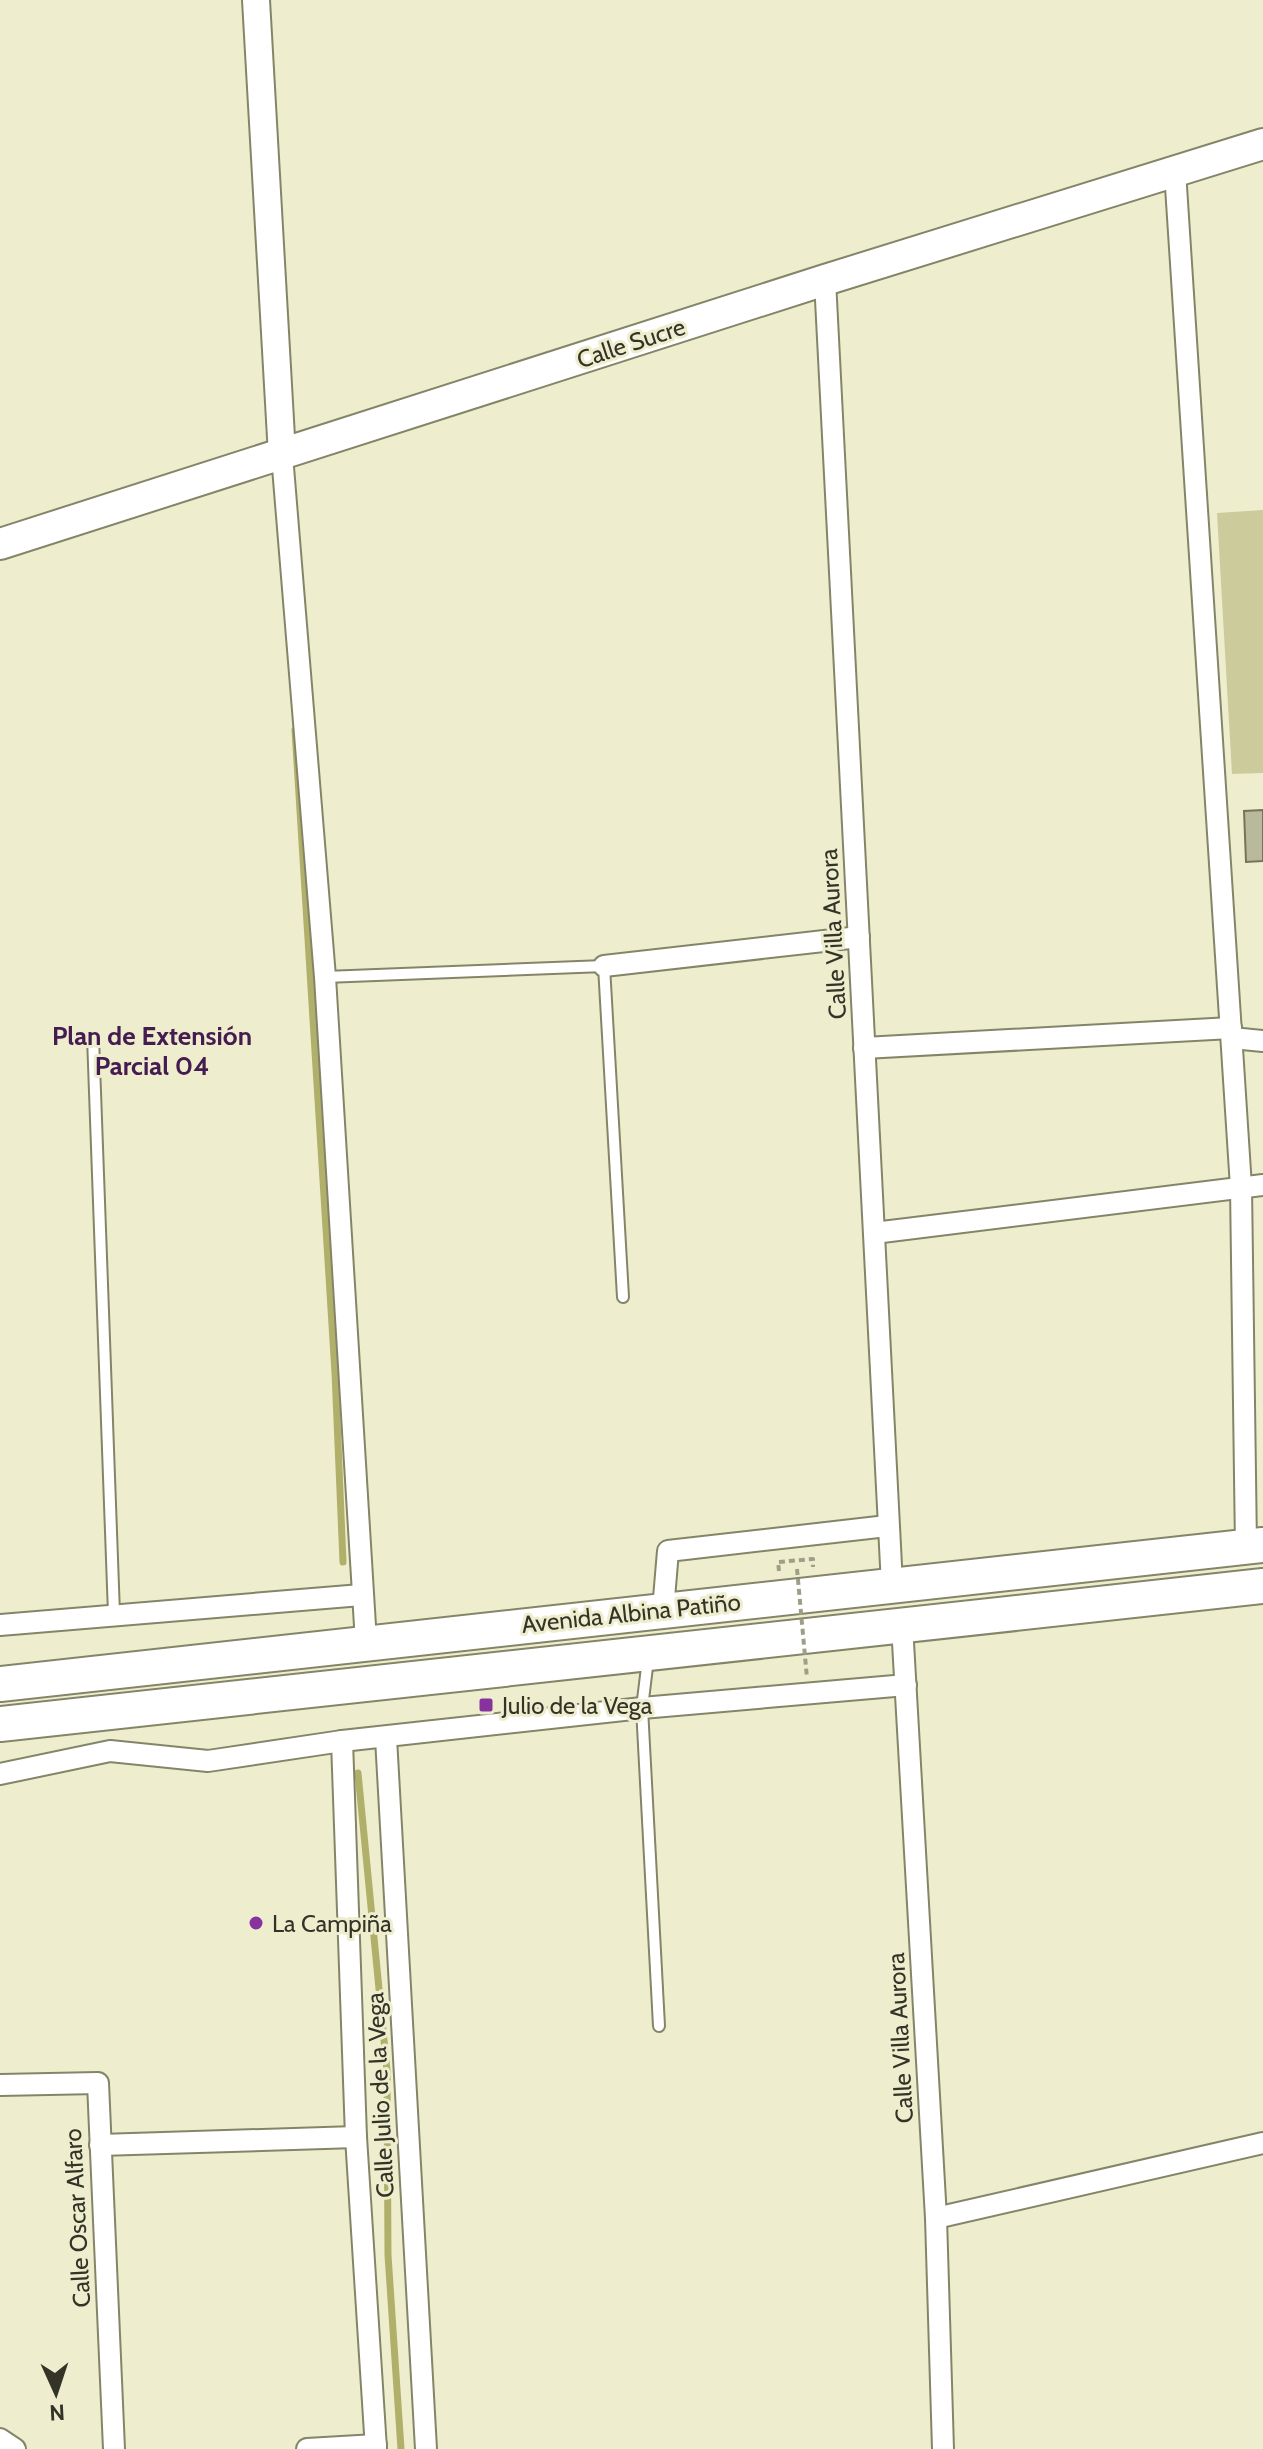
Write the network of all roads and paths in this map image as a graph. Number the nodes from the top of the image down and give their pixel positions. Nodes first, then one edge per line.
1 (256, 0) edge
2 (1263, 144) edge
3 (1175, 171) junction
4 (825, 280) junction
5 (282, 455) junction
6 (0, 544) edge
7 (859, 937) junction
8 (604, 966) junction
9 (325, 977) junction
10 (1232, 1033) junction
11 (93, 1037) dead end
12 (1263, 1041) edge
13 (864, 1048) junction
14 (1263, 1185) edge
15 (1241, 1187) junction
16 (874, 1233) junction
17 (623, 1297) dead end
18 (887, 1526) junction
19 (1254, 1546) edge
20 (813, 1559) dead end
21 (892, 1585) junction
22 (1263, 1586) edge
23 (361, 1595) junction
24 (663, 1610) junction
25 (114, 1614) junction
26 (0, 1625) edge
27 (902, 1625) junction
28 (366, 1642) junction
29 (649, 1653) junction
30 (807, 1678) dead end
31 (0, 1684) edge
32 (906, 1685) junction
33 (642, 1708) junction
34 (0, 1724) edge
35 (386, 1738) junction
36 (342, 1741) junction
37 (0, 1774) edge
38 (659, 2026) dead end
39 (0, 2085) edge
40 (356, 2137) junction
41 (1263, 2143) edge
42 (100, 2145) junction
43 (936, 2218) junction
44 (0, 2439) edge
45 (376, 2447) edge
46 (15, 2449) edge
47 (114, 2449) edge
48 (307, 2449) edge
49 (426, 2449) edge
50 (943, 2449) edge

1 - 5 street
2 - 3 main road, Calle Sucre
3 - 4 main road, Calle Sucre
3 - 10 street
4 - 5 main road, Calle Sucre
4 - 7 street, Calle Villa Aurora
5 - 6 main road, Calle Sucre
5 - 9 street
7 - 8 street
7 - 13 street, Calle Villa Aurora
8 - 9 lane
8 - 17 lane
9 - 23 street
10 - 12 street
10 - 13 street
10 - 15 street
11 - 25 lane
13 - 16 street, Calle Villa Aurora
14 - 15 street
15 - 16 street
15 - 19 street
16 - 18 street, Calle Villa Aurora
18 - 21 street, Calle Villa Aurora
18 - 24 street
19 - 21 highway, Avenida Albina Patiño
20 - 30 path, bridge
21 - 24 highway, Avenida Albina Patiño
22 - 27 highway, Avenida Albina Patiño
23 - 25 street
23 - 28 street
24 - 28 highway, Avenida Albina Patiño
25 - 26 street
27 - 29 highway, Avenida Albina Patiño
27 - 32 street, Calle Villa Aurora
28 - 31 highway, Avenida Albina Patiño
29 - 33 lane
29 - 34 highway, Avenida Albina Patiño
32 - 33 street
32 - 43 street, Calle Villa Aurora
33 - 35 street
33 - 38 lane
35 - 36 street
35 - 49 street, Calle Julio de la Vega
36 - 37 street
36 - 40 street, Calle Julio de la Vega
39 - 42 street, Calle Oscar Alfaro
40 - 42 street
40 - 45 street, Calle Julio de la Vega
41 - 43 street
42 - 47 street, Calle Oscar Alfaro
43 - 50 street, Calle Villa Aurora
44 - 46 street
45 - 48 street

